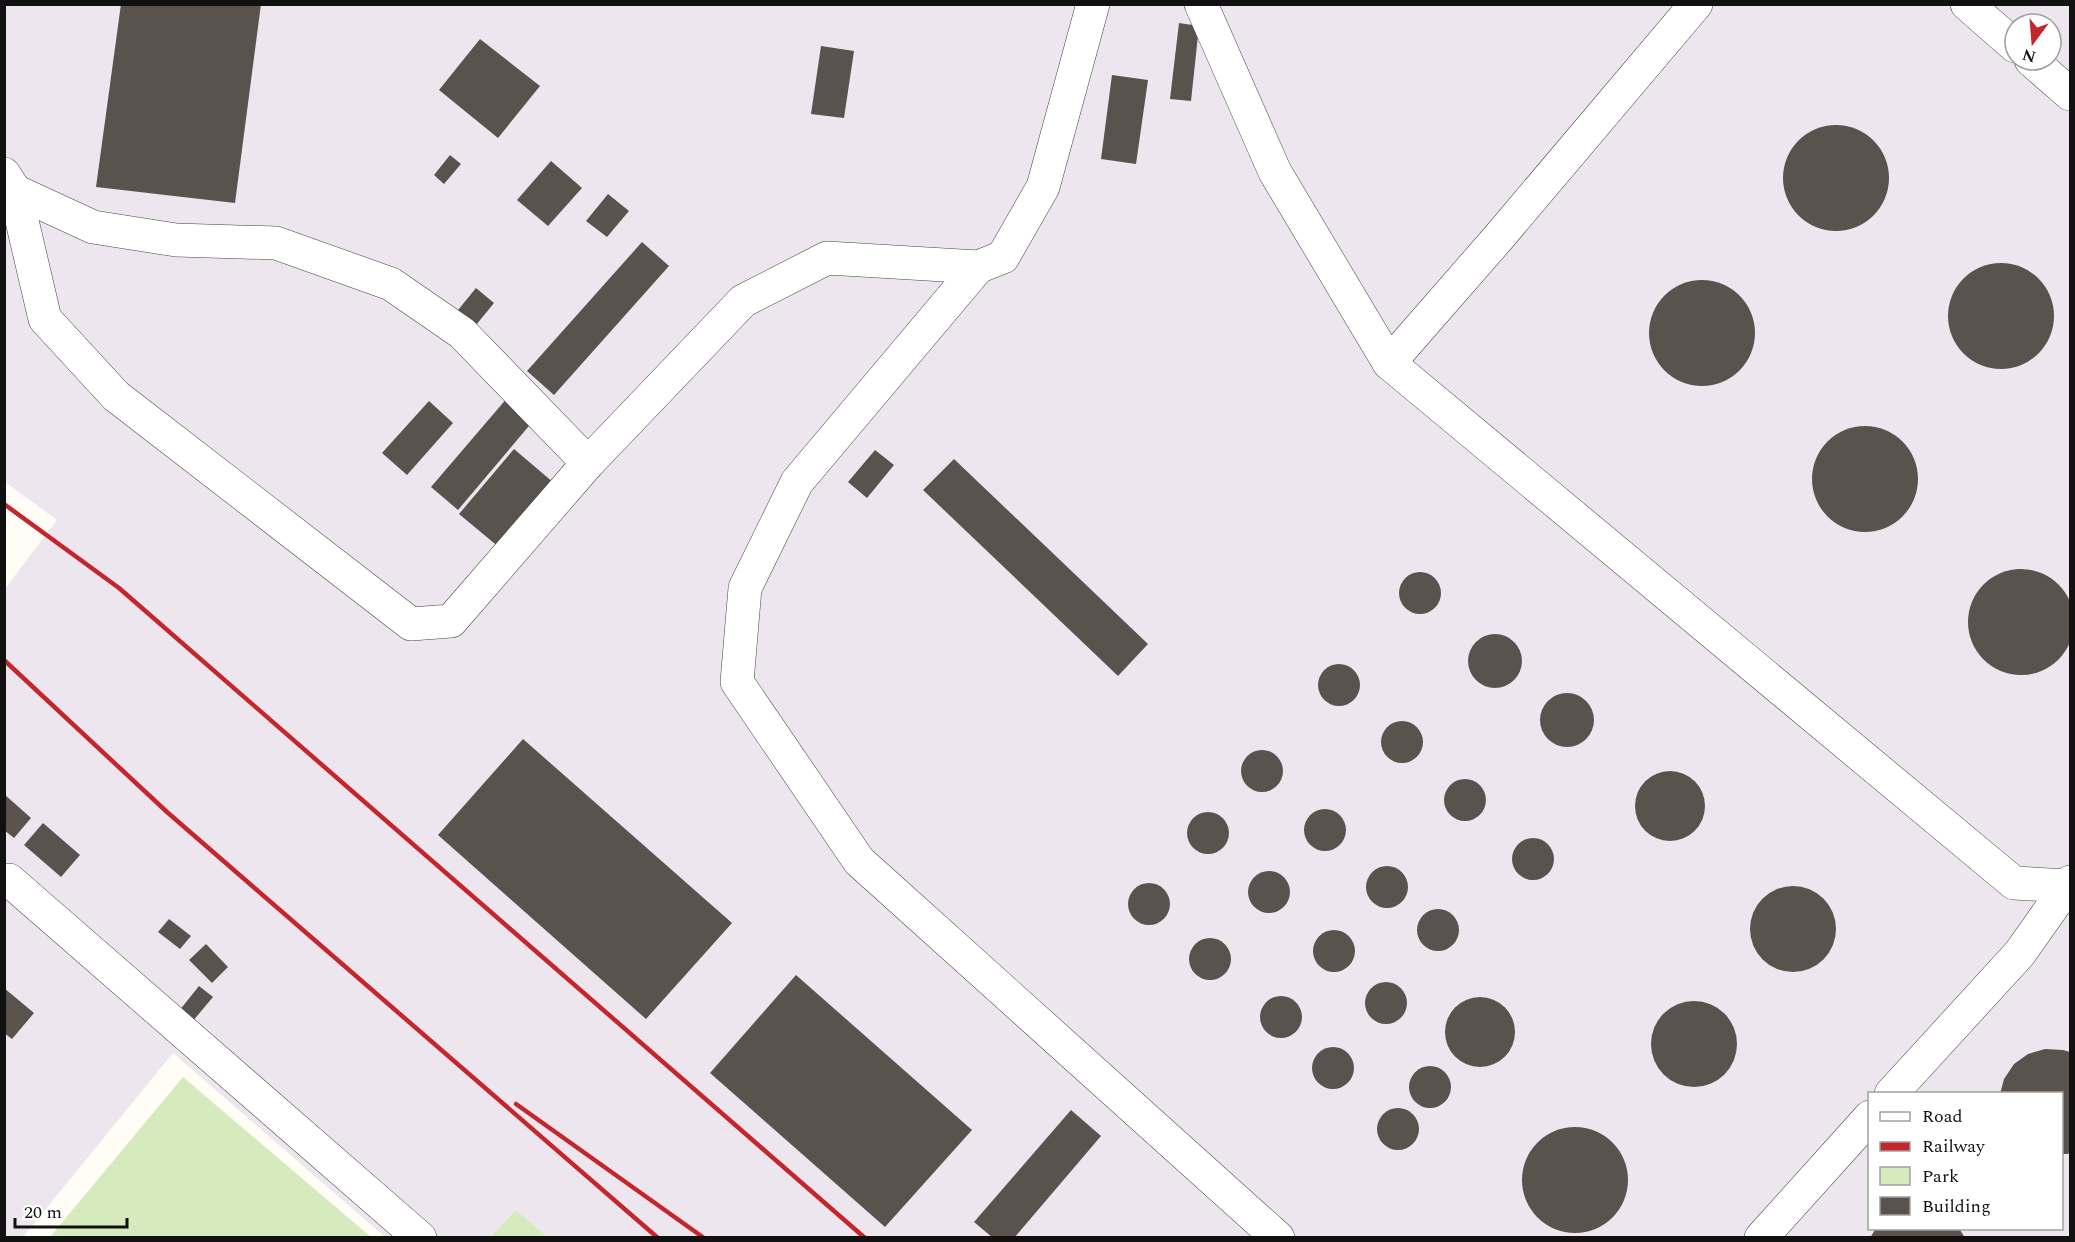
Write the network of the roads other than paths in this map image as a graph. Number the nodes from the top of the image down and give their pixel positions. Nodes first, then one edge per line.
1 (1094, 4) edge
2 (1201, 4) edge
3 (1696, 4) edge
4 (1967, 4) edge
5 (2003, 36) edge
6 (2045, 72) edge
7 (2070, 94) edge
8 (10, 183) edge
9 (978, 267) junction
10 (1389, 363) junction
11 (588, 463) junction
12 (9, 880) dead end
13 (2069, 884) edge
14 (1894, 1092) edge
15 (1868, 1119) edge
16 (420, 1238) edge
17 (1278, 1238) edge
18 (1761, 1238) edge

1 - 9 lane
2 - 10 lane
3 - 10 lane
4 - 5 lane
6 - 7 lane
8 - 11 lane
8 - 11 lane
9 - 11 lane
9 - 17 lane
10 - 13 lane
12 - 16 lane
13 - 14 lane
15 - 18 lane

